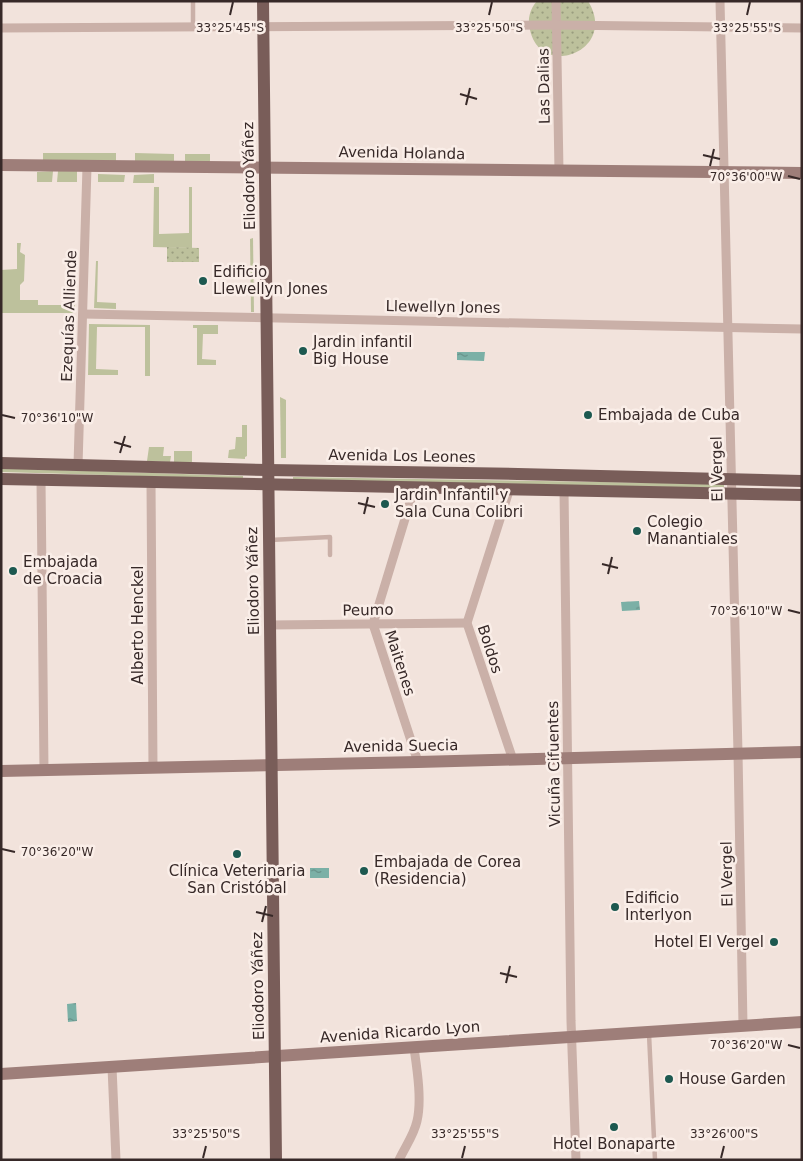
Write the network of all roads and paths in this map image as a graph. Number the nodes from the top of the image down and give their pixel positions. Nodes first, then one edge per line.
1 (193, 1) edge
2 (263, 1) edge
3 (556, 1) edge
4 (720, 1) edge
5 (556, 25) junction
6 (263, 26) junction
7 (193, 27) junction
8 (720, 27) junction
9 (1, 28) edge
10 (802, 28) edge
11 (1, 165) edge
12 (87, 167) junction
13 (265, 168) junction
14 (560, 171) junction
15 (724, 172) junction
16 (802, 173) edge
17 (83, 314) junction
18 (266, 317) junction
19 (728, 328) junction
20 (802, 329) edge
21 (1, 463) edge
22 (78, 465) junction
23 (268, 470) junction
24 (1, 479) edge
25 (732, 479) junction
26 (41, 480) junction
27 (802, 481) edge
28 (151, 482) junction
29 (268, 485) junction
30 (415, 486) junction
31 (510, 488) junction
32 (564, 490) junction
33 (732, 493) junction
34 (802, 495) edge
35 (268, 540) junction
36 (330, 555) dead end
37 (467, 623) junction
38 (373, 624) junction
39 (270, 625) junction
40 (802, 752) edge
41 (738, 754) junction
42 (568, 758) junction
43 (513, 760) junction
44 (418, 762) junction
45 (271, 765) junction
46 (153, 768) junction
47 (44, 770) junction
48 (1, 771) edge
49 (802, 1022) edge
50 (743, 1026) junction
51 (649, 1032) junction
52 (572, 1037) junction
53 (414, 1048) junction
54 (275, 1056) junction
55 (112, 1067) junction
56 (1, 1074) edge
57 (116, 1160) edge
58 (276, 1160) edge
59 (399, 1160) edge
60 (576, 1160) edge
61 (654, 1160) edge

1 - 7 lane
2 - 6 main road, Eliodoro Yáñez
3 - 5 street, Las Dalias
4 - 8 street, El Vergel
5 - 6 street
5 - 8 street
5 - 14 street, Las Dalias
6 - 7 street
6 - 13 main road, Eliodoro Yáñez
7 - 9 street
8 - 10 street
8 - 15 street, El Vergel
11 - 12 street, Avenida Holanda
12 - 13 street, Avenida Holanda
12 - 17 street, Ezequías Alliende
13 - 14 street, Avenida Holanda
13 - 18 main road, Eliodoro Yáñez
14 - 15 street, Avenida Holanda
15 - 16 street, Avenida Holanda
15 - 19 street, El Vergel
17 - 18 street, Llewellyn Jones
17 - 22 street, Ezequías Alliende
18 - 19 street, Llewellyn Jones
18 - 23 main road, Eliodoro Yáñez
19 - 20 street, Llewellyn Jones
19 - 25 street, El Vergel
21 - 22 main road, Avenida Los Leones
22 - 23 main road, Avenida Los Leones
23 - 25 main road, Avenida Los Leones
23 - 29 main road, Eliodoro Yáñez
24 - 26 main road, Avenida Los Leones
25 - 27 main road, Avenida Los Leones
25 - 33 street, El Vergel
26 - 28 main road, Avenida Los Leones
26 - 47 street
28 - 29 main road, Avenida Los Leones
28 - 46 street, Alberto Henckel
29 - 30 main road, Avenida Los Leones
29 - 35 main road, Eliodoro Yáñez
30 - 31 main road, Avenida Los Leones
30 - 38 street, Maitenes
31 - 32 main road, Avenida Los Leones
31 - 37 street, Boldos
32 - 33 main road, Avenida Los Leones
32 - 42 street, Vicuña Cifuentes
33 - 34 main road, Avenida Los Leones
33 - 41 street, El Vergel
35 - 36 lane
35 - 39 main road, Eliodoro Yáñez
37 - 38 street, Peumo
37 - 43 street, Boldos
38 - 39 street, Peumo
38 - 44 street, Maitenes
39 - 45 main road, Eliodoro Yáñez
40 - 41 street, Avenida Suecia
41 - 42 street, Avenida Suecia
41 - 50 street, El Vergel
42 - 43 street, Avenida Suecia
42 - 52 street, Vicuña Cifuentes
43 - 44 street, Avenida Suecia
44 - 45 street, Avenida Suecia
45 - 46 street, Avenida Suecia
45 - 54 main road, Eliodoro Yáñez
46 - 47 street, Avenida Suecia
47 - 48 street, Avenida Suecia
49 - 50 street, Avenida Ricardo Lyon
50 - 51 street, Avenida Ricardo Lyon
51 - 52 street, Avenida Ricardo Lyon
51 - 61 lane
52 - 53 street, Avenida Ricardo Lyon
52 - 60 street, Vicuña Cifuentes
53 - 54 street, Avenida Ricardo Lyon
53 - 59 street
54 - 55 street, Avenida Ricardo Lyon
54 - 58 main road, Eliodoro Yáñez
55 - 56 street, Avenida Ricardo Lyon
55 - 57 street

